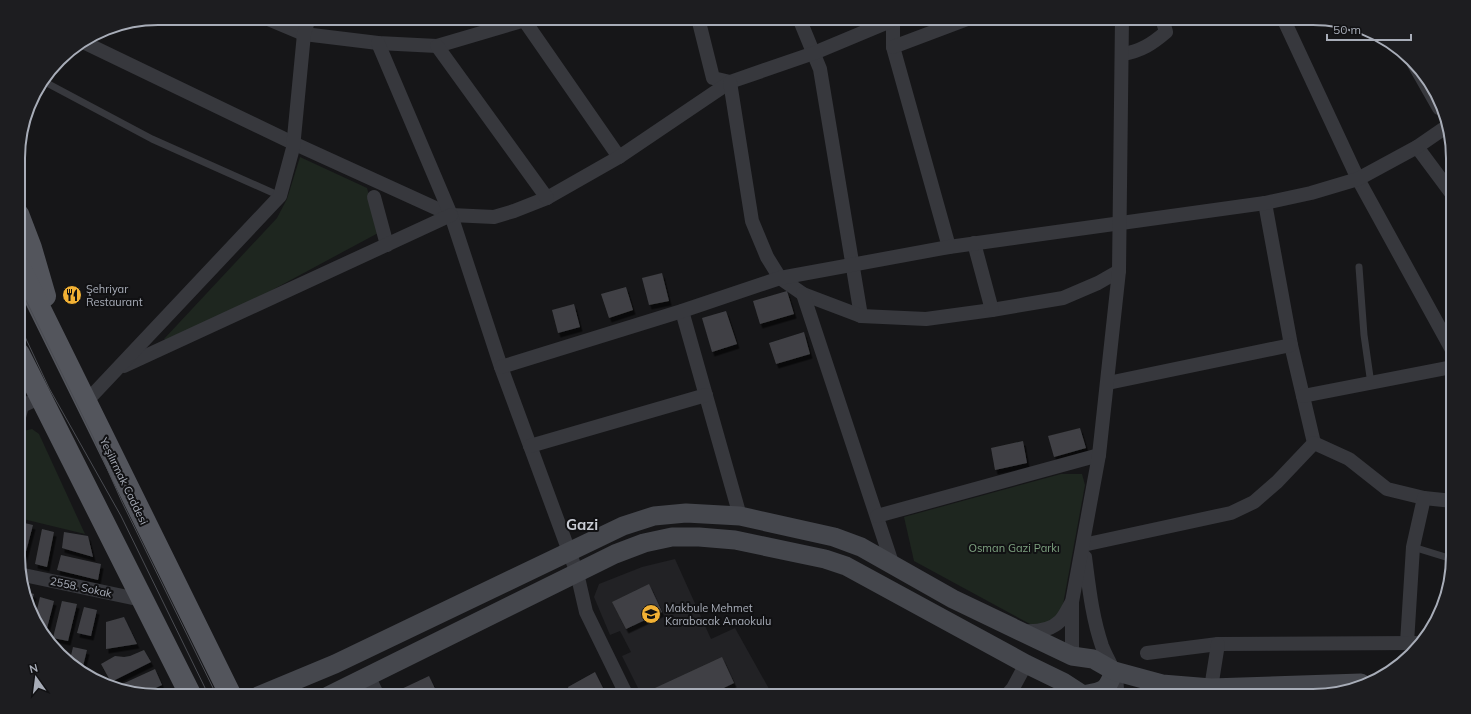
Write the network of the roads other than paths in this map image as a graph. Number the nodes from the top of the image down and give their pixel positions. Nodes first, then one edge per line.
1 (283, 25) edge
2 (307, 25) edge
3 (508, 25) edge
4 (532, 25) edge
5 (700, 25) edge
6 (802, 25) edge
7 (879, 25) edge
8 (893, 25) edge
9 (951, 25) edge
10 (1122, 25) edge
11 (1164, 25) edge
12 (1285, 25) edge
13 (304, 34) junction
14 (378, 43) junction
15 (88, 45) edge
16 (437, 46) junction
17 (893, 47) junction
18 (814, 52) junction
19 (1123, 54) junction
20 (730, 82) junction
21 (47, 84) edge
22 (1443, 129) edge
23 (293, 143) junction
24 (1417, 147) junction
25 (619, 157) junction
26 (1358, 179) junction
27 (1446, 186) edge
28 (280, 196) junction
29 (374, 197) dead end
30 (547, 198) junction
31 (1265, 203) junction
32 (451, 215) junction
33 (1121, 222) junction
34 (25, 232) edge
35 (974, 243) junction
36 (387, 245) junction
37 (949, 246) junction
38 (853, 264) junction
39 (1359, 267) dead end
40 (1119, 271) junction
41 (780, 278) junction
42 (25, 279) edge
43 (803, 294) junction
44 (992, 310) junction
45 (682, 311) junction
46 (861, 316) junction
47 (1446, 339) edge
48 (1291, 345) junction
49 (60, 352) junction
50 (501, 367) junction
51 (1446, 368) edge
52 (117, 370) junction
53 (1108, 383) junction
54 (1371, 384) junction
55 (706, 395) junction
56 (1303, 396) junction
57 (85, 403) junction
58 (25, 406) edge
59 (1314, 443) junction
60 (530, 446) junction
61 (1099, 455) junction
62 (1424, 498) junction
63 (1446, 500) edge
64 (740, 516) junction
65 (878, 516) junction
66 (1084, 545) junction
67 (1413, 547) junction
68 (569, 551) junction
69 (1446, 557) edge
70 (893, 566) junction
71 (577, 573) junction
72 (26, 576) edge
73 (142, 600) junction
74 (1072, 602) junction
75 (1018, 631) junction
76 (1412, 643) edge
77 (1218, 644) junction
78 (1147, 653) dead end
79 (1072, 656) junction
80 (1026, 664) junction
81 (1114, 671) junction
82 (368, 676) junction
83 (1063, 682) junction
84 (1350, 683) edge
85 (1211, 688) junction
86 (187, 689) edge
87 (228, 689) edge
88 (275, 689) edge
89 (342, 689) edge
90 (374, 689) edge
91 (624, 689) edge
92 (1012, 689) edge
93 (1075, 689) edge
94 (1105, 689) edge
95 (1117, 689) edge

1 - 13 street
2 - 13 street
3 - 16 street
4 - 25 street
5 - 20 street
6 - 18 street
7 - 18 street
8 - 17 street
9 - 17 street
10 - 19 street
11 - 19 street
12 - 26 street
13 - 14 street
13 - 23 street
14 - 16 street
14 - 32 street
15 - 23 street
16 - 30 street
17 - 37 street
18 - 20 street
18 - 38 street
19 - 33 street
20 - 25 street
20 - 41 street
21 - 28 lane
22 - 24 street
23 - 28 street
23 - 32 street
24 - 26 street
24 - 27 street
25 - 30 street
26 - 31 street
26 - 47 street
28 - 52 street
29 - 36 street
30 - 32 street
31 - 33 street
31 - 48 street
32 - 36 street
32 - 50 street
33 - 35 street
33 - 40 street
34 - 49 main road
35 - 37 street
35 - 44 street
36 - 52 street
37 - 38 street
38 - 41 street
38 - 46 street
39 - 54 lane
40 - 44 street
40 - 53 street
41 - 43 street
41 - 45 street
42 - 49 main road, Yeşilırmak Caddesi
43 - 46 street
43 - 65 street
44 - 46 street
45 - 50 street
45 - 55 street
48 - 53 street
48 - 56 street
49 - 57 main road, Yeşilırmak Caddesi
50 - 60 street
51 - 54 street
52 - 57 street
53 - 61 street
54 - 56 street
55 - 60 street
55 - 64 street
56 - 59 street
57 - 87 main road, Yeşilırmak Caddesi
58 - 73 main road
59 - 62 street
59 - 66 street
60 - 68 street
61 - 65 street
61 - 66 street
62 - 63 street
62 - 67 street
64 - 68 main road
64 - 70 main road
65 - 70 street
66 - 74 street
66 - 81 street
67 - 69 lane
67 - 76 street
68 - 71 street
68 - 88 main road
70 - 75 main road
71 - 80 main road
71 - 82 main road
71 - 91 street
72 - 73 street, 2558. Sokak
73 - 86 main road
74 - 75 street
74 - 79 street
75 - 79 main road
76 - 77 street
77 - 78 street
77 - 85 street
79 - 81 main road
79 - 83 main road
80 - 83 main road
80 - 92 street
81 - 85 main road
81 - 94 main road
81 - 95 street
82 - 89 main road
82 - 90 street
83 - 93 main road
84 - 85 main road

